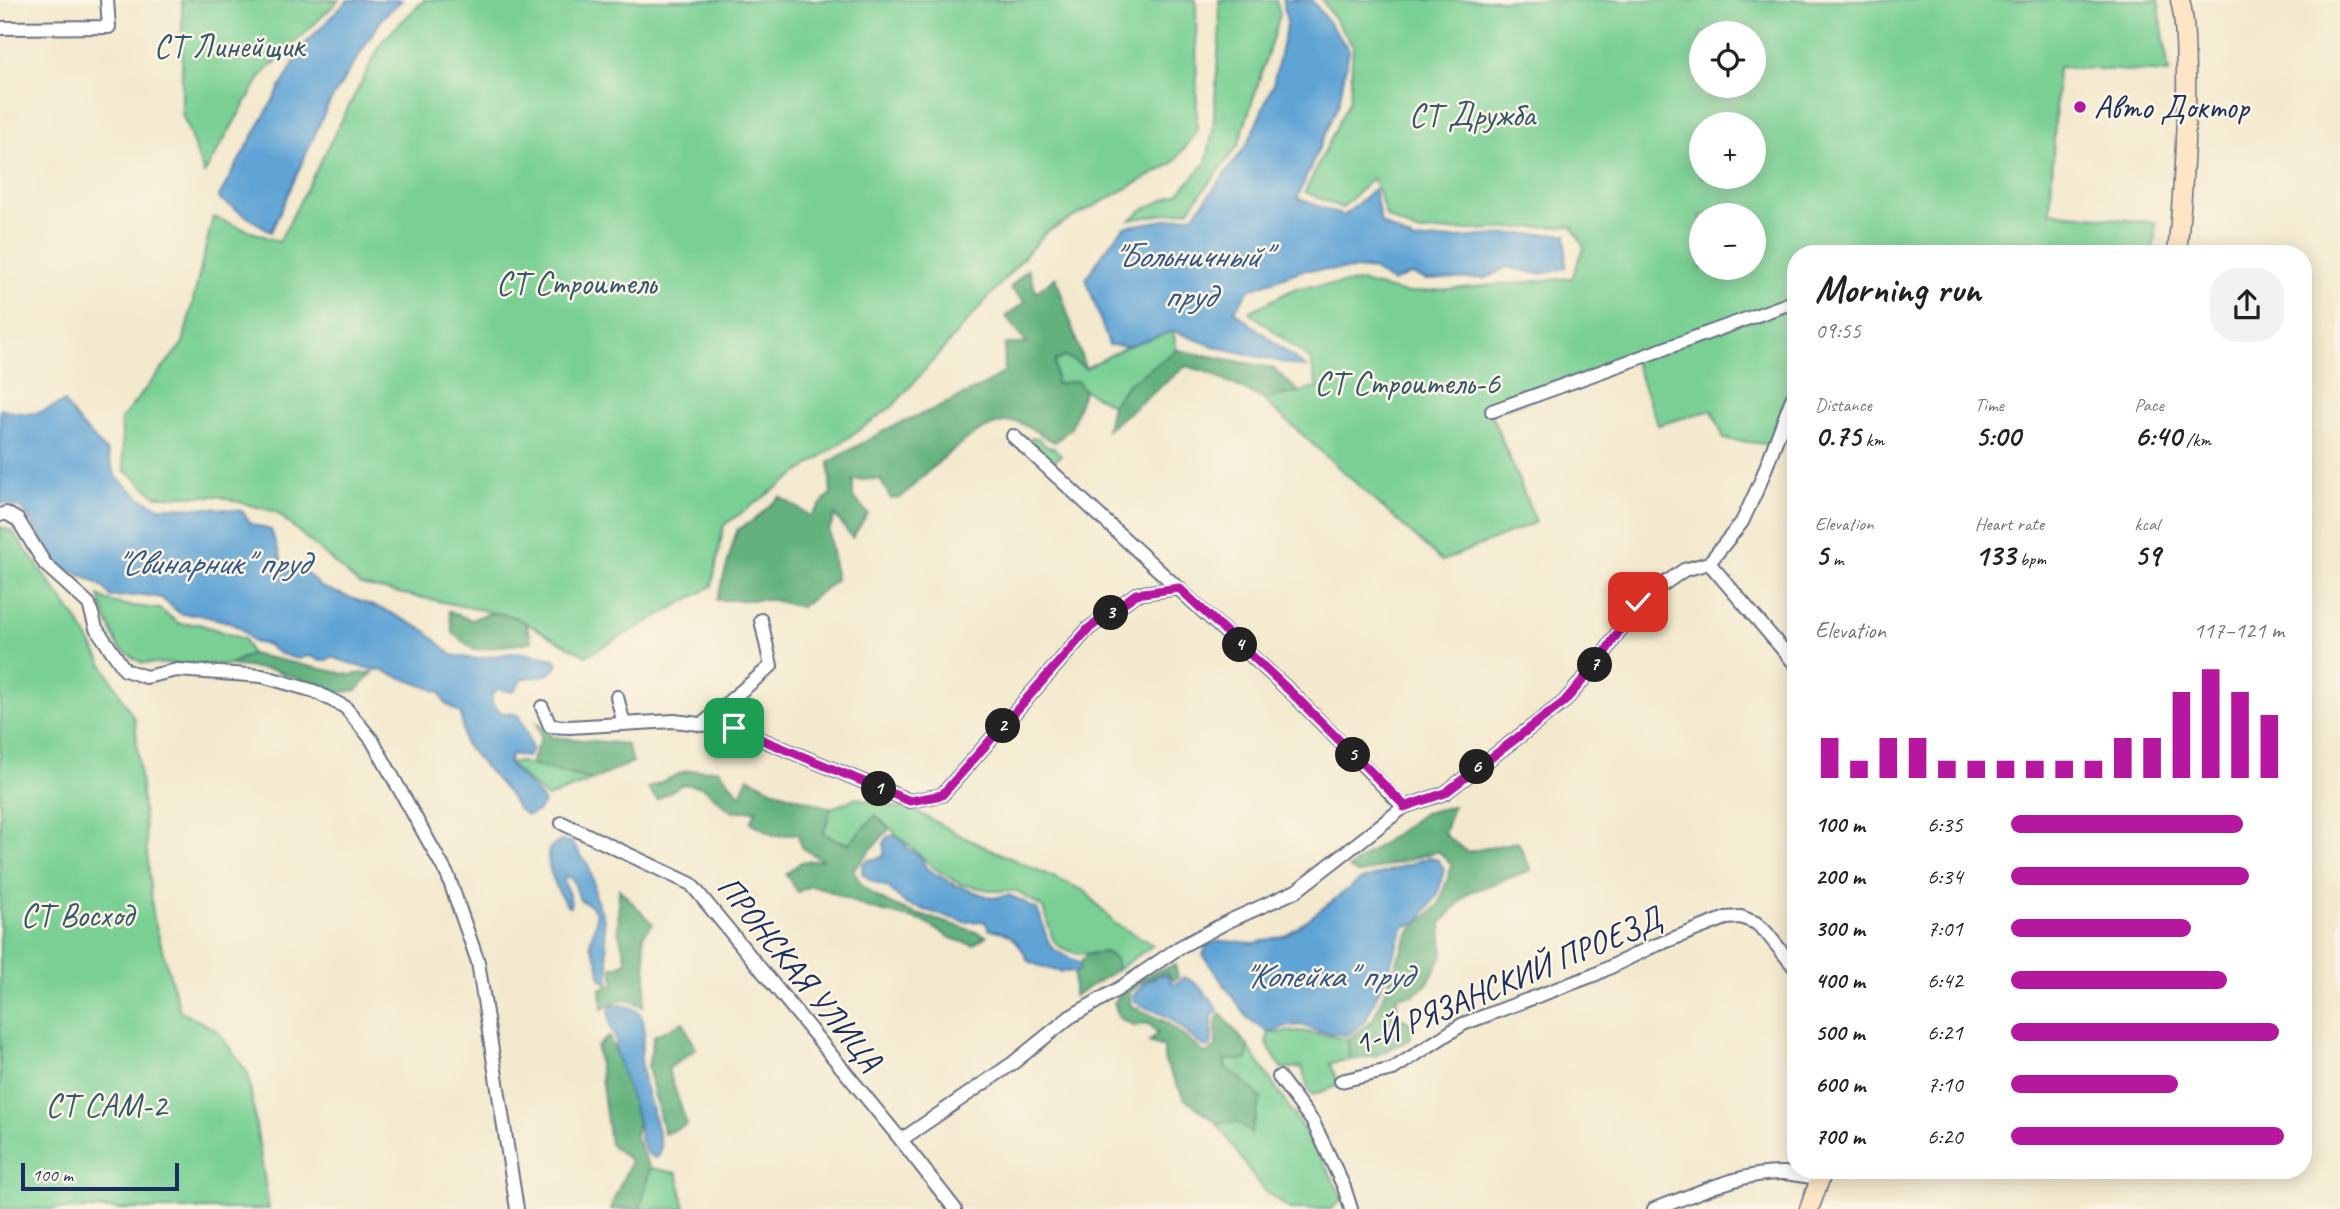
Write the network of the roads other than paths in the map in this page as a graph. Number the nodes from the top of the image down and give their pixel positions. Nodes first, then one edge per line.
1 (107, 0) edge
2 (2180, 0) edge
3 (0, 28) edge
4 (2178, 245) edge
5 (1787, 304) edge
6 (1492, 411) dead end
7 (1787, 412) edge
8 (1013, 436) dead end
9 (0, 514) edge
10 (1709, 563) junction
11 (1179, 588) junction
12 (761, 620) dead end
13 (1787, 654) edge
14 (617, 697) dead end
15 (542, 707) dead end
16 (624, 724) junction
17 (701, 724) junction
18 (1404, 807) junction
19 (562, 823) dead end
20 (1787, 958) edge
21 (1279, 1077) dead end
22 (1341, 1081) dead end
23 (901, 1140) junction
24 (1787, 1173) edge
25 (1820, 1179) edge
26 (517, 1209) edge
27 (955, 1209) edge
28 (1351, 1209) edge
29 (1654, 1209) edge
30 (1809, 1209) edge

1 - 3 street
2 - 4 street
5 - 6 street
7 - 10 street
8 - 11 street
9 - 26 street
10 - 13 street
10 - 18 street
11 - 17 street
11 - 18 street
12 - 17 street
14 - 16 street
15 - 16 street
16 - 17 street
18 - 23 street
19 - 23 street, ПРОНСКАЯ УЛИЦА
20 - 22 street, 1-Й РЯЗАНСКИЙ ПРОЕЗД
21 - 28 street
23 - 27 street, ПРОНСКАЯ УЛИЦА
24 - 29 street
25 - 30 street

